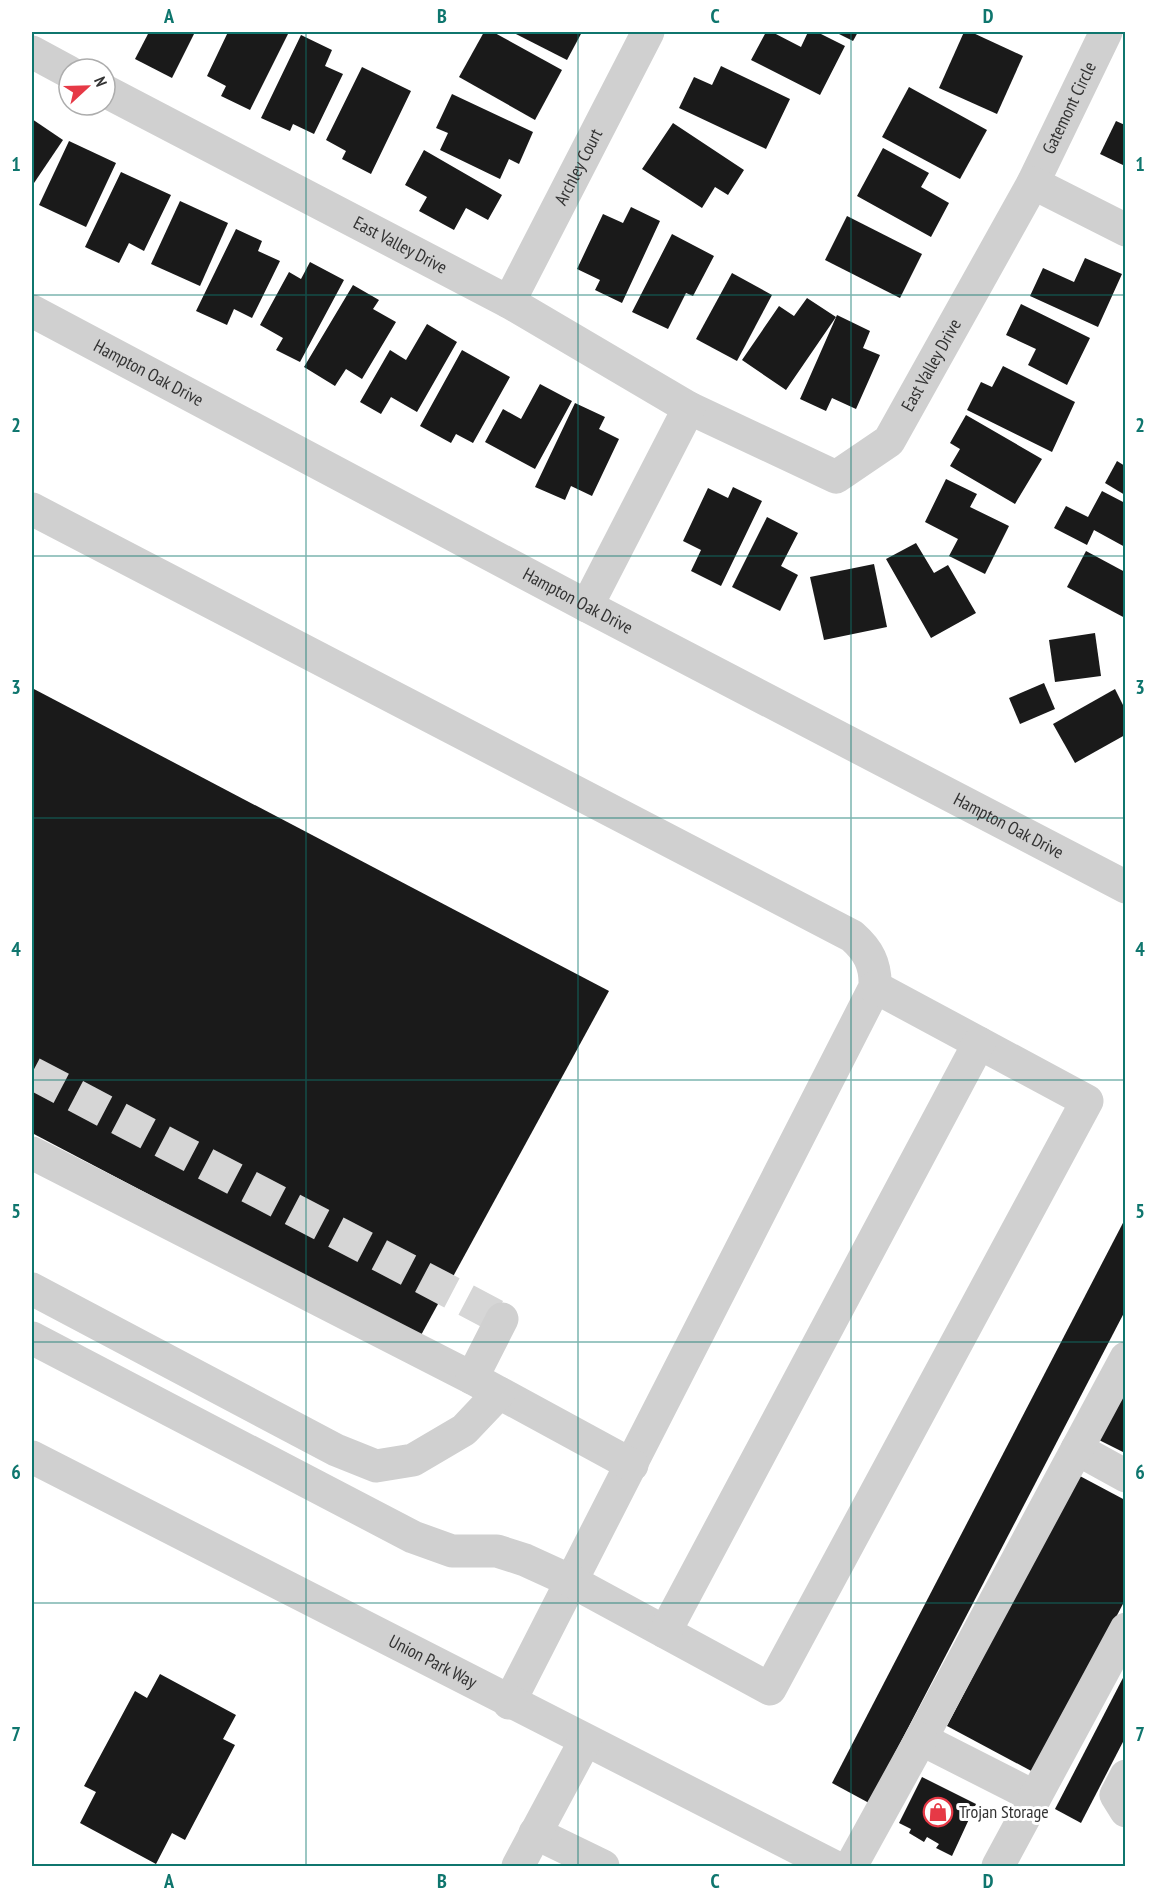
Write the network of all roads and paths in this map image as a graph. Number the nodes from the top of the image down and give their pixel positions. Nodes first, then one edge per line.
1 (648, 32) edge
2 (1106, 32) edge
3 (32, 52) edge
4 (57, 66) edge
5 (117, 97) edge
6 (1033, 183) junction
7 (1125, 230) edge
8 (509, 302) junction
9 (32, 311) edge
10 (689, 408) junction
11 (32, 509) edge
12 (587, 606) junction
13 (1125, 887) edge
14 (875, 987) junction
15 (979, 1043) junction
16 (32, 1153) edge
17 (32, 1288) edge
18 (502, 1319) dead end
19 (32, 1338) edge
20 (1125, 1358) edge
21 (486, 1386) junction
22 (1077, 1449) junction
23 (32, 1457) edge
24 (632, 1465) junction
25 (1125, 1476) edge
26 (572, 1581) junction
27 (1125, 1629) edge
28 (665, 1632) junction
29 (509, 1703) junction
30 (921, 1739) junction
31 (585, 1742) junction
32 (1125, 1776) edge
33 (1035, 1797) junction
34 (1125, 1811) edge
35 (536, 1833) junction
36 (782, 1855) edge
37 (1003, 1865) edge
38 (518, 1866) edge
39 (603, 1866) edge
40 (833, 1866) edge
41 (851, 1866) edge

1 - 8 street, Archley Court
2 - 6 street, Gatemont Circle
3 - 4 street
5 - 8 street, East Valley Drive
6 - 7 street
6 - 10 street, East Valley Drive
8 - 10 street, East Valley Drive
9 - 12 street, Hampton Oak Drive
10 - 12 street
11 - 14 street
12 - 13 street, Hampton Oak Drive
14 - 15 street
14 - 24 street
15 - 28 street
15 - 28 street
16 - 21 street
17 - 21 street
18 - 21 street
19 - 26 street
20 - 22 street
21 - 24 street
22 - 25 street
22 - 30 street
23 - 29 street, Union Park Way
24 - 26 street
26 - 28 street
26 - 29 street
27 - 33 street
29 - 31 street, Union Park Way
30 - 33 street
30 - 41 street
31 - 35 street
31 - 36 street, Union Park Way
32 - 34 street
33 - 37 street
35 - 38 street
35 - 39 street
36 - 40 street, Union Park Way

